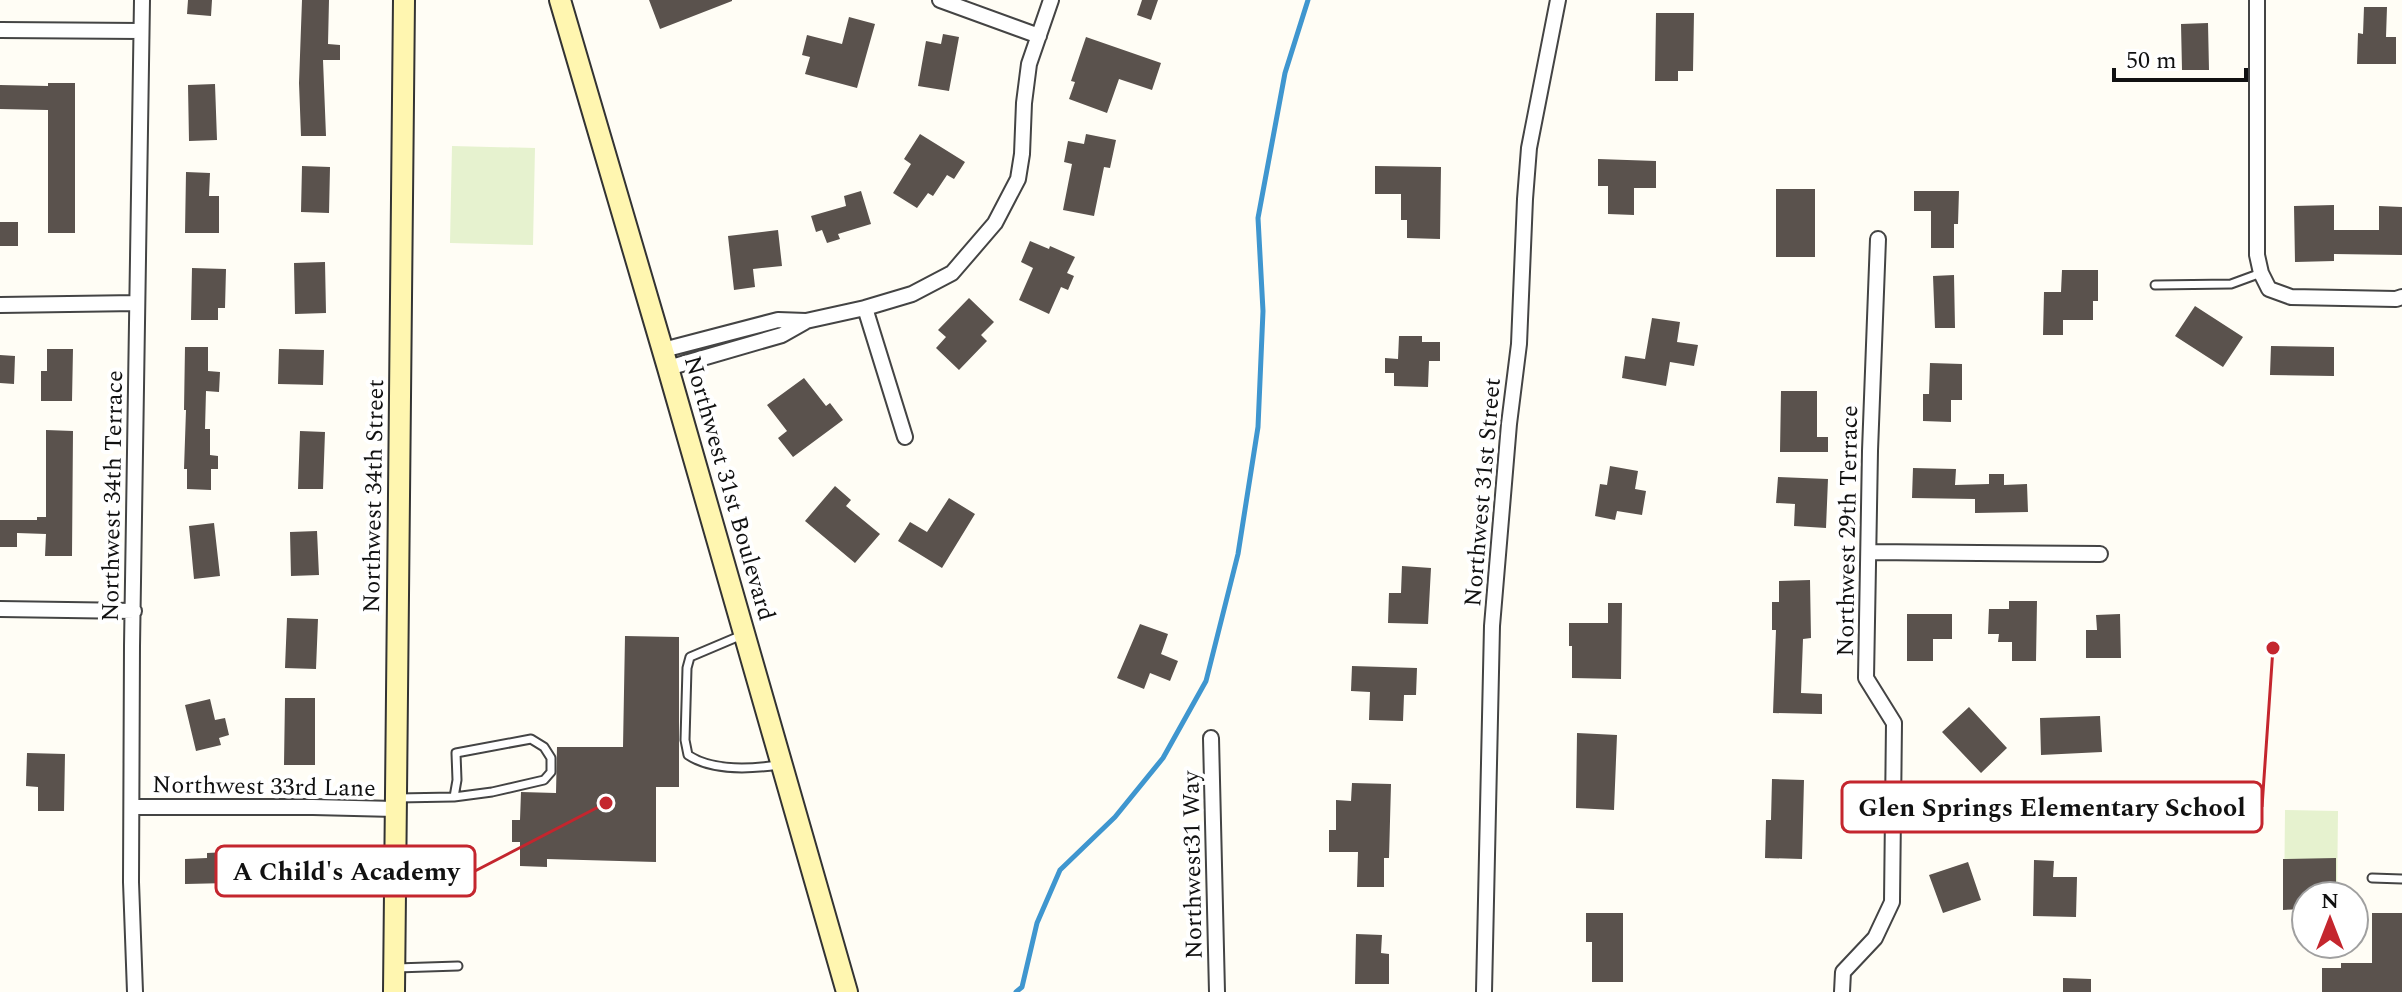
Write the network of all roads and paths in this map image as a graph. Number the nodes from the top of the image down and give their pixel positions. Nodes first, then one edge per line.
1 (142, 0) edge
2 (404, 0) edge
3 (560, 0) edge
4 (940, 0) edge
5 (1051, 0) edge
6 (1558, 0) edge
7 (2257, 0) edge
8 (0, 30) edge
9 (141, 31) junction
10 (1039, 36) junction
11 (1878, 239) dead end
12 (2261, 273) junction
13 (2155, 285) dead end
14 (2402, 297) edge
15 (137, 303) junction
16 (0, 305) edge
17 (865, 308) junction
18 (665, 359) junction
19 (905, 437) dead end
20 (1869, 552) junction
21 (2100, 554) dead end
22 (0, 609) edge
23 (134, 611) junction
24 (744, 634) junction
25 (1211, 738) dead end
26 (781, 764) junction
27 (454, 797) junction
28 (395, 803) junction
29 (132, 807) junction
30 (1892, 810) junction
31 (2084, 813) dead end
32 (2372, 878) dead end
33 (2402, 879) edge
34 (458, 966) dead end
35 (394, 968) junction
36 (135, 992) edge
37 (394, 992) edge
38 (847, 992) edge
39 (1217, 992) edge
40 (1484, 992) edge
41 (1842, 992) edge

1 - 9 street, Northwest 34th Terrace
2 - 28 street, Northwest 34th Street
3 - 18 street, Northwest 31st Boulevard
4 - 10 street
5 - 10 street
6 - 40 street, Northwest 31st Street
7 - 12 street
8 - 9 street
9 - 15 street, Northwest 34th Terrace
10 - 17 street
11 - 20 street, Northwest 29th Terrace
12 - 13 lane
12 - 14 street
15 - 16 street
15 - 23 street, Northwest 34th Terrace
17 - 18 street
17 - 19 street
18 - 24 street, Northwest 31st Boulevard
20 - 21 street
20 - 30 street, Northwest 29th Terrace
22 - 23 street
23 - 29 street, Northwest 34th Terrace
24 - 26 street, Northwest 31st Boulevard
24 - 26 lane
25 - 39 street, Northwest31 Way
26 - 38 street, Northwest 31st Boulevard
27 - 27 lane
27 - 28 lane
28 - 29 street, Northwest 33rd Lane
28 - 35 street, Northwest 34th Street
29 - 36 street, Northwest 34th Terrace
30 - 31 street
30 - 41 street, Northwest 29th Terrace
32 - 33 lane
34 - 35 lane
35 - 37 street, Northwest 34th Street

